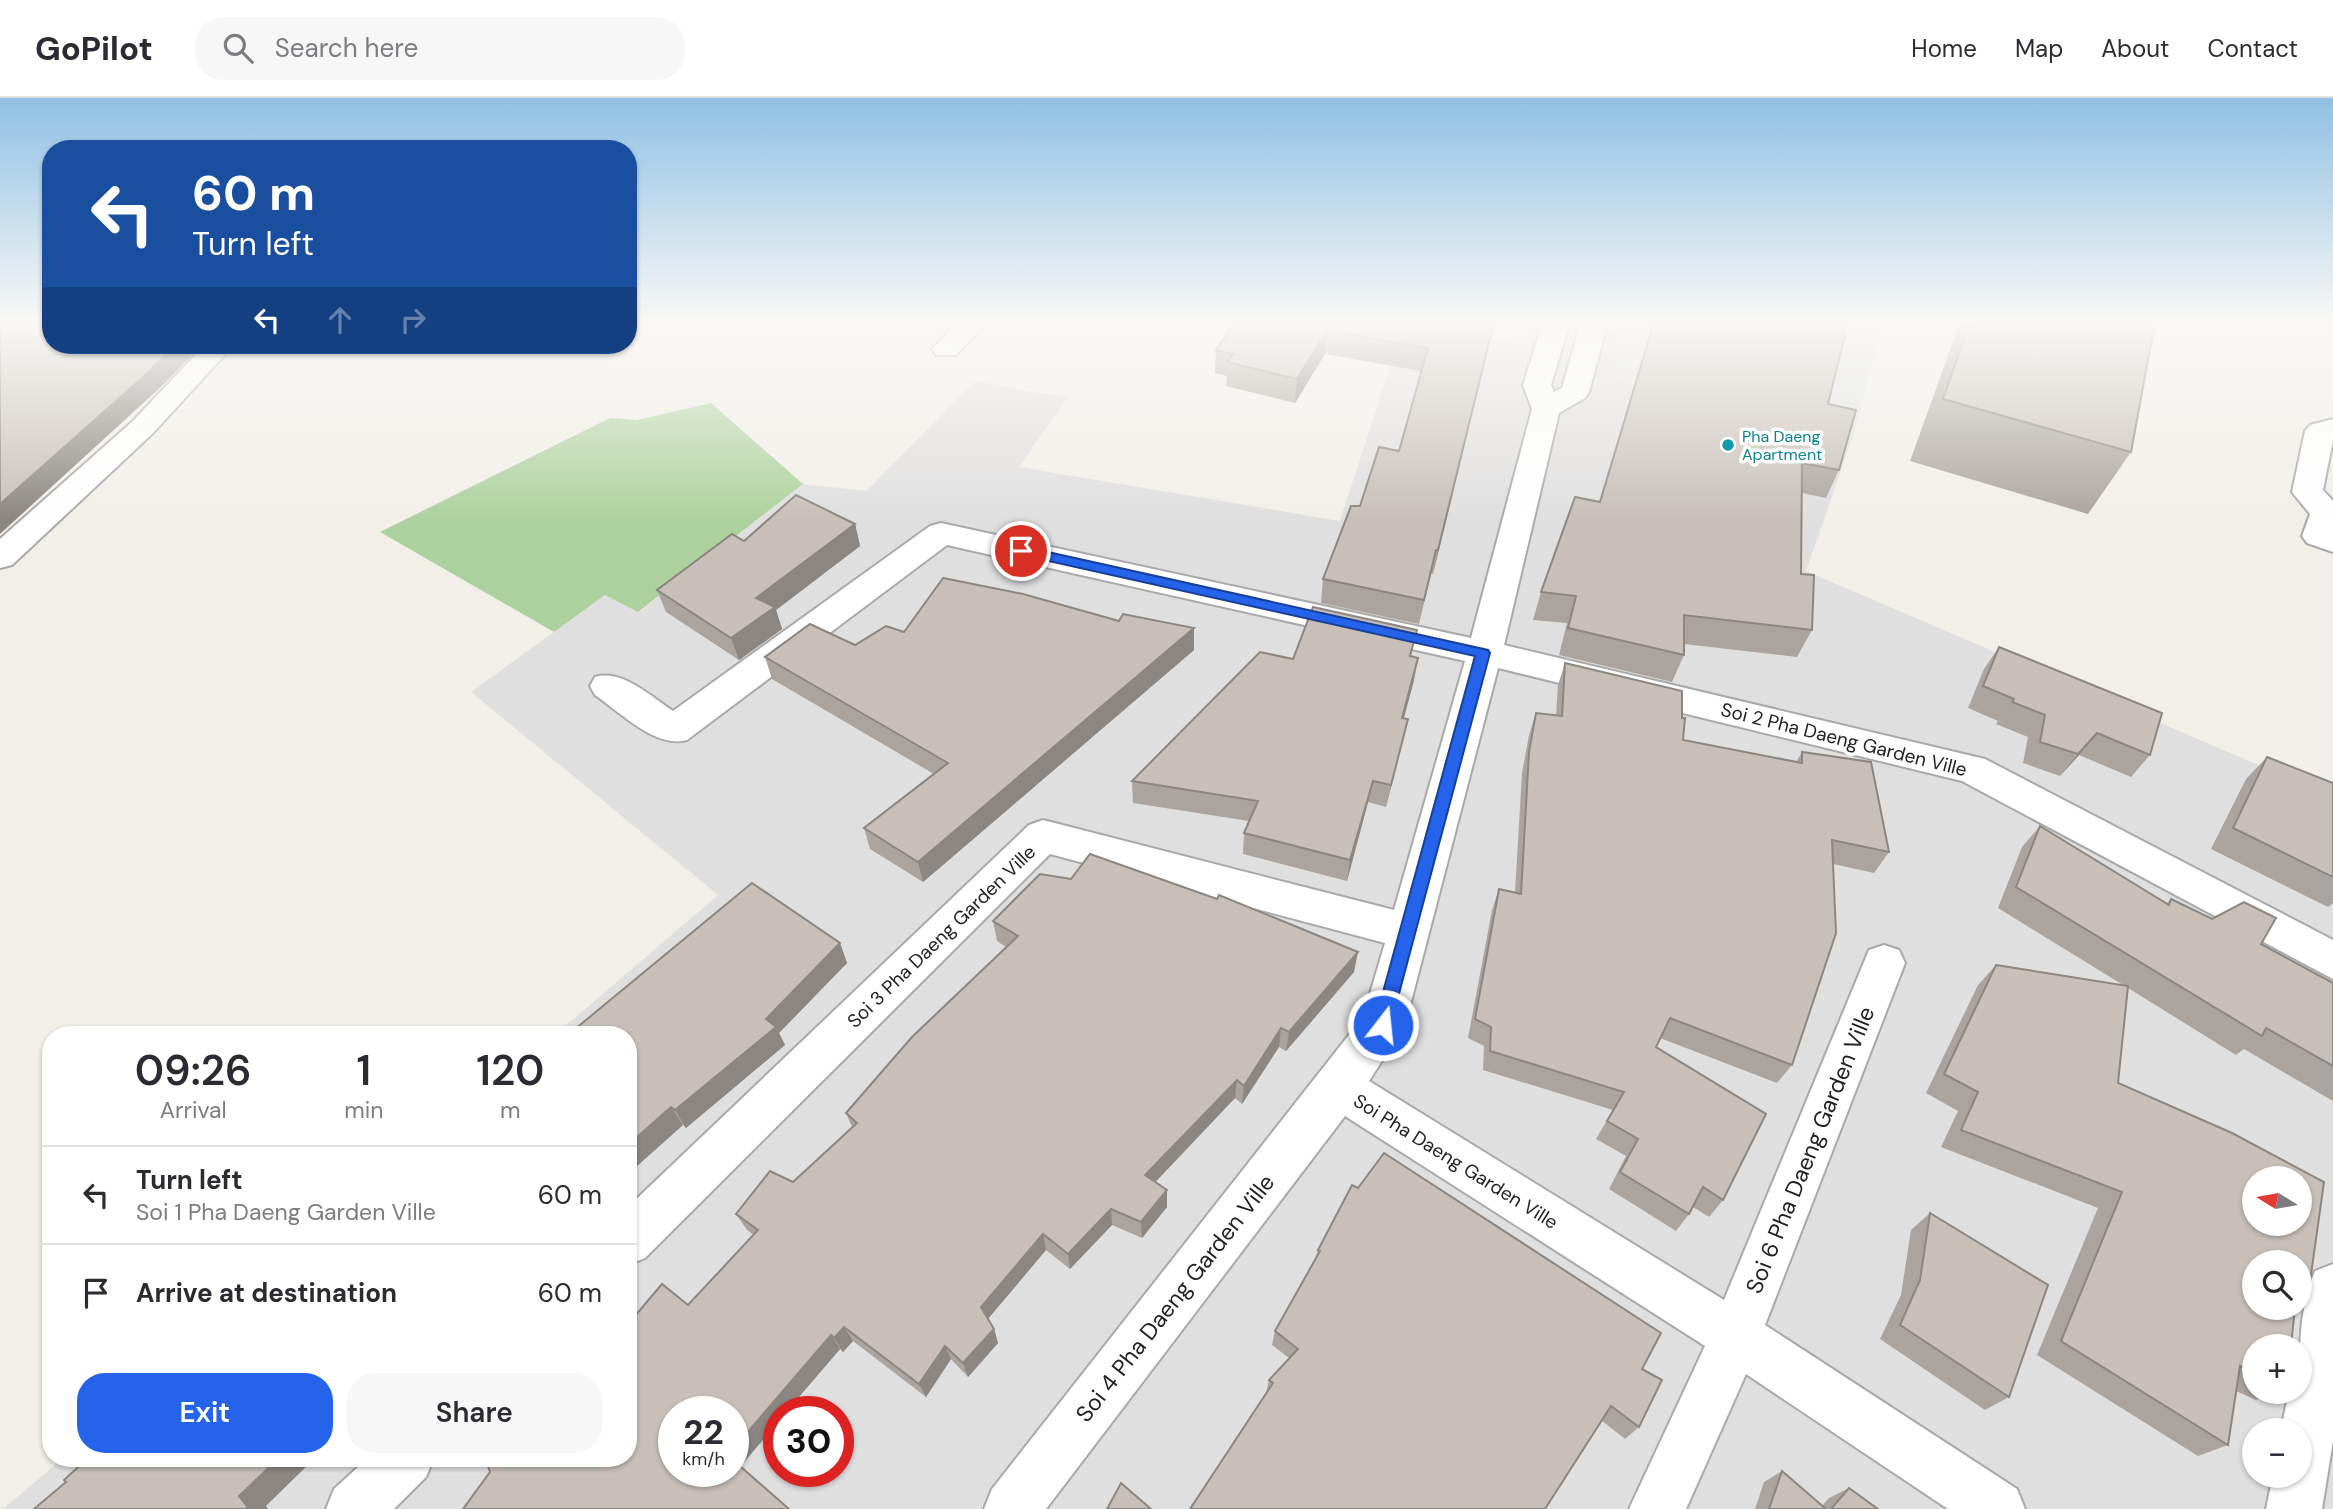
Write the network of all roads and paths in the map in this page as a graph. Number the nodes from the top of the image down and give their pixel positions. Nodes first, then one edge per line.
1 (180, 388) edge
2 (1538, 388) edge
3 (1575, 388) edge
4 (1546, 409) junction
5 (2333, 428) edge
6 (2330, 522) edge
7 (0, 557) edge
8 (1483, 653) junction
9 (608, 686) dead end
10 (1410, 932) junction
11 (2333, 961) edge
12 (1884, 963) dead end
13 (1339, 1087) junction
14 (637, 1232) edge
15 (2333, 1289) edge
16 (1735, 1336) junction
17 (398, 1467) edge
18 (354, 1509) edge
19 (1012, 1509) edge
20 (1657, 1509) edge
21 (1997, 1509) edge
22 (2294, 1509) edge

1 - 7 street
2 - 4 street, Soi Pha Daeng Garden Ville
3 - 4 street
4 - 8 street, Soi Pha Daeng Garden Ville
5 - 6 street
8 - 9 street, Soi 2 Pha Daeng Garden Ville
8 - 10 street, Soi Pha Daeng Garden Ville
8 - 11 street, Soi 2 Pha Daeng Garden Ville
10 - 13 street, Soi Pha Daeng Garden Ville
10 - 14 street, Soi 3 Pha Daeng Garden Ville
12 - 16 street, Soi 6 Pha Daeng Garden Ville
13 - 16 street, Soi Pha Daeng Garden Ville
13 - 19 street, Soi 4 Pha Daeng Garden Ville
15 - 22 street
16 - 20 street, Soi 6 Pha Daeng Garden Ville
16 - 21 street, Soi Pha Daeng Garden Ville
17 - 18 street

